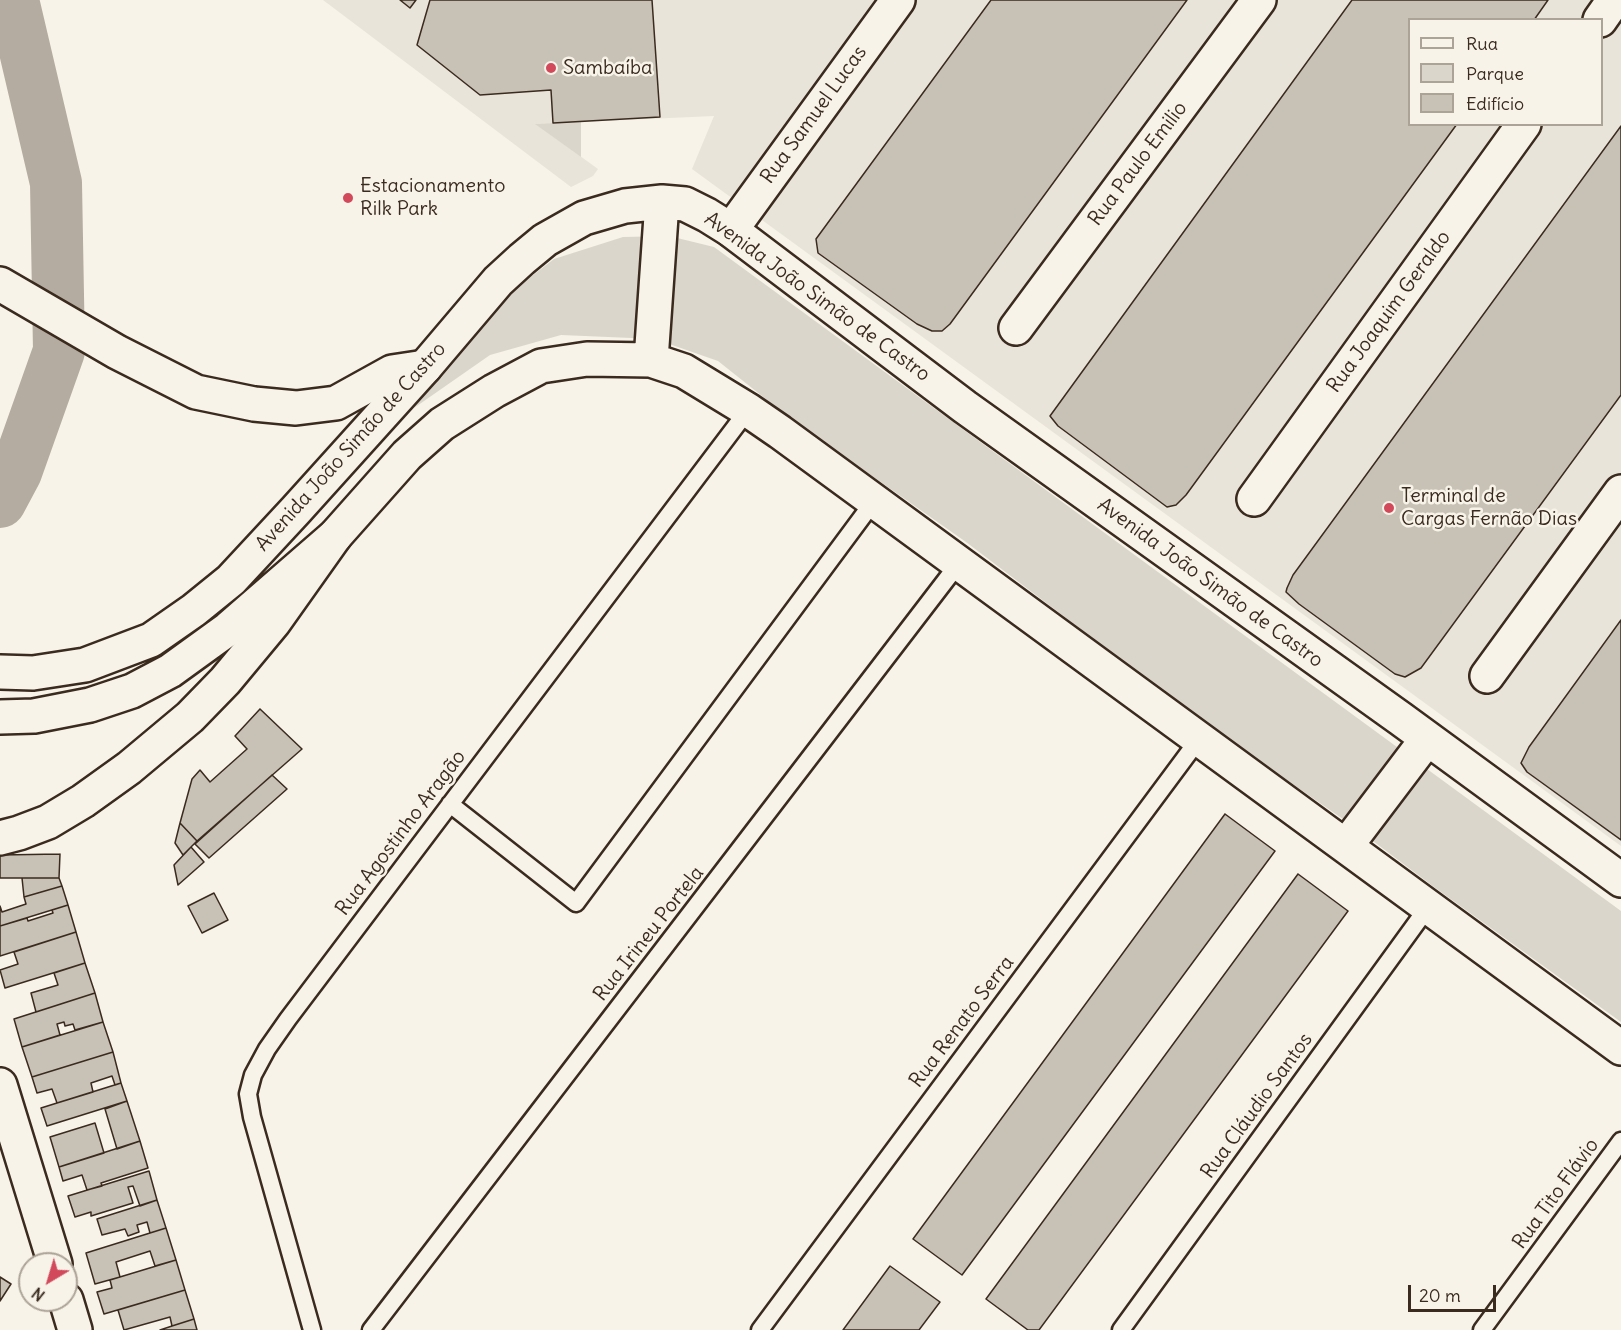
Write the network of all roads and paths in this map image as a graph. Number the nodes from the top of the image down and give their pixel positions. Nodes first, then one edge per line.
1 (898, 0) edge
2 (1259, 0) edge
3 (1614, 0) edge
4 (1601, 18) edge
5 (1523, 126) edge
6 (662, 202) junction
7 (730, 230) junction
8 (0, 284) edge
9 (1016, 328) dead end
10 (651, 360) junction
11 (425, 367) junction
12 (748, 410) junction
13 (1621, 492) edge
14 (1254, 499) dead end
15 (874, 501) junction
16 (335, 536) junction
17 (959, 563) junction
18 (0, 672) edge
19 (1487, 676) dead end
20 (0, 717) edge
21 (1199, 739) junction
22 (1427, 739) junction
23 (450, 804) junction
24 (0, 838) edge
25 (1346, 846) junction
26 (1621, 880) edge
27 (1428, 907) junction
28 (1621, 1048) edge
29 (0, 1085) edge
30 (1621, 1141) edge
31 (51, 1252) edge
32 (312, 1330) edge
33 (371, 1330) edge
34 (760, 1330) edge
35 (1121, 1330) edge
36 (1482, 1330) edge

1 - 7 main road, Rua Samuel Lucas
2 - 9 main road, Rua Paulo Emilio
3 - 4 main road
5 - 14 main road, Rua Joaquim Geraldo
6 - 7 main road, Avenida João Simão de Castro
6 - 10 main road
6 - 11 main road, Avenida João Simão de Castro
7 - 22 main road, Avenida João Simão de Castro
8 - 11 main road
10 - 12 main road, Avenida João Simão de Castro
10 - 16 main road, Avenida João Simão de Castro
11 - 18 main road, Avenida João Simão de Castro
12 - 15 main road, Avenida João Simão de Castro
12 - 23 lane, Rua Agostinho Aragão
13 - 19 main road
15 - 17 main road, Avenida João Simão de Castro
15 - 23 lane
16 - 20 main road, Avenida João Simão de Castro
16 - 24 main road
17 - 21 main road, Avenida João Simão de Castro
17 - 33 lane, Rua Irineu Portela
21 - 25 main road, Avenida João Simão de Castro
21 - 34 lane, Rua Renato Serra
22 - 25 main road
22 - 26 main road, Avenida João Simão de Castro
23 - 32 lane, Rua Agostinho Aragão
25 - 27 main road, Avenida João Simão de Castro
27 - 28 main road, Avenida João Simão de Castro
27 - 35 lane, Rua Cláudio Santos
29 - 31 main road
30 - 36 lane, Rua Tito Flávio

